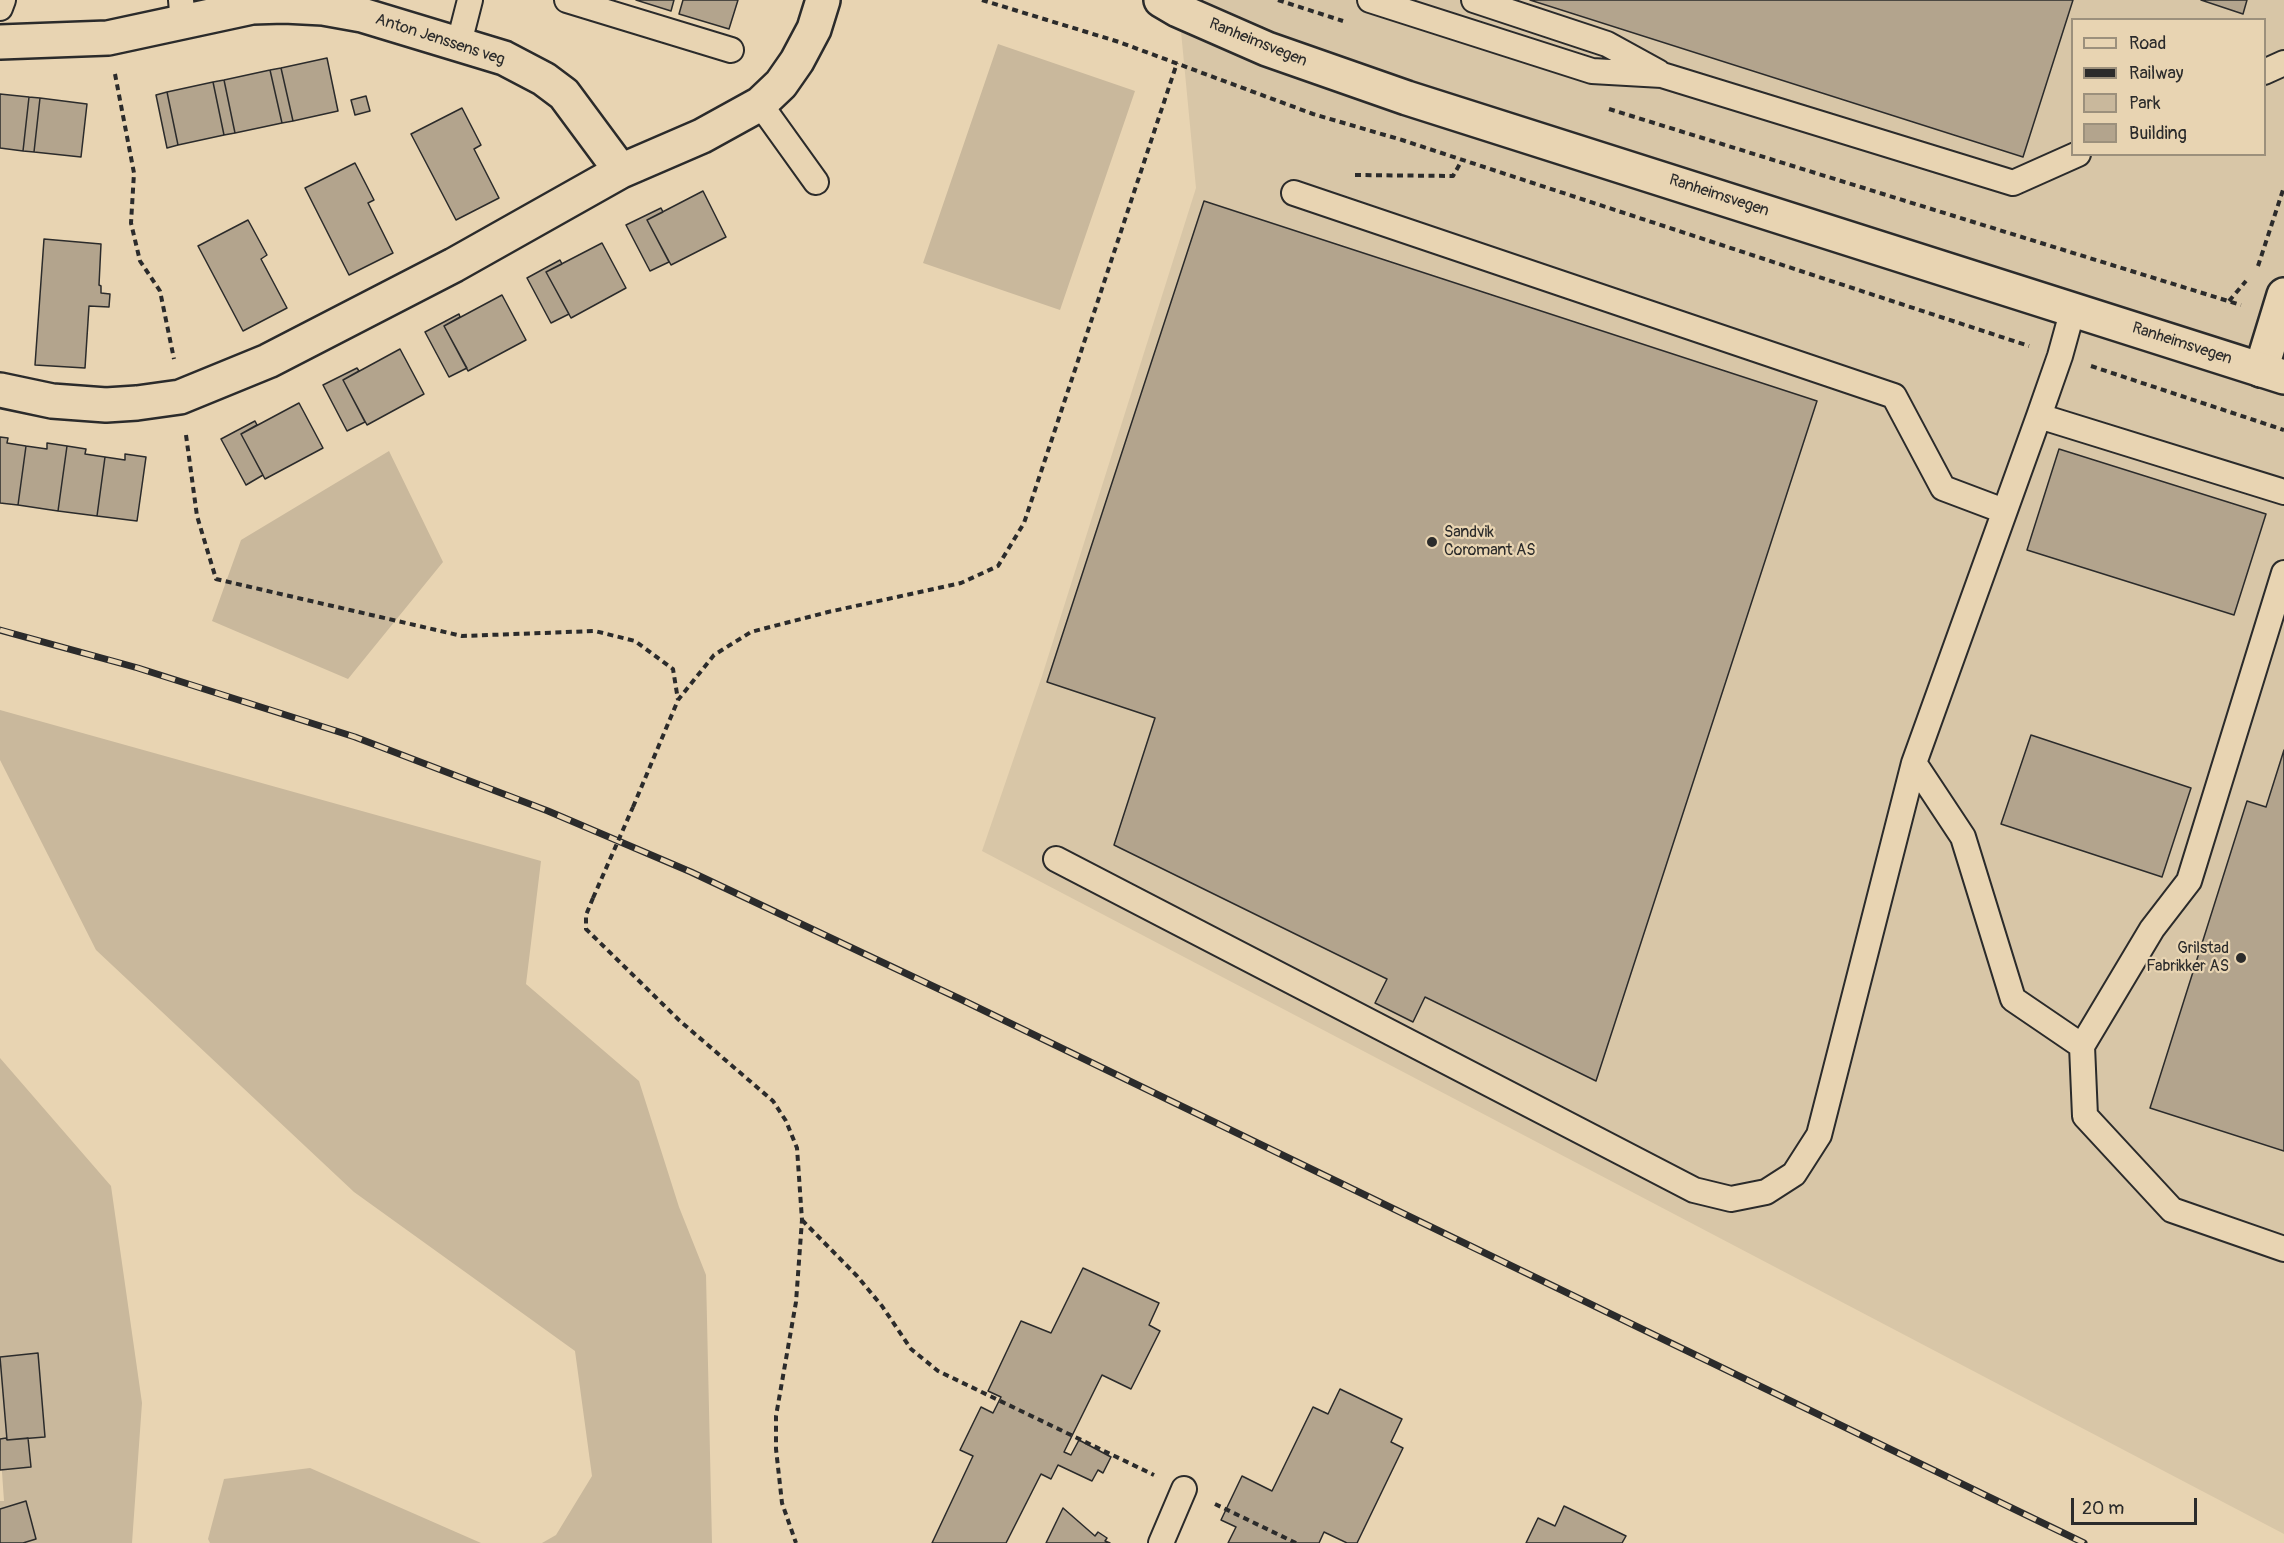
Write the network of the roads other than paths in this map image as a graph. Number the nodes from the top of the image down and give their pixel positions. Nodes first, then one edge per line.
1 (3, 0) edge
2 (470, 0) edge
3 (567, 0) edge
4 (823, 0) edge
5 (1161, 0) edge
6 (1370, 0) edge
7 (1474, 0) edge
8 (324, 4) edge
9 (0, 8) edge
10 (182, 11) edge
11 (0, 42) edge
12 (459, 43) junction
13 (731, 50) dead end
14 (2284, 63) edge
15 (2266, 72) edge
16 (1662, 75) junction
17 (760, 104) junction
18 (2074, 156) edge
19 (621, 171) junction
20 (816, 182) dead end
21 (1294, 193) dead end
22 (2284, 295) edge
23 (2073, 309) junction
24 (2273, 373) edge
25 (0, 390) edge
26 (2040, 416) junction
27 (2284, 492) edge
28 (2004, 511) junction
29 (2284, 573) edge
30 (2276, 630) edge
31 (1914, 763) junction
32 (1056, 859) dead end
33 (2082, 1046) junction
34 (2284, 1249) edge
35 (1184, 1490) road end
36 (1161, 1543) edge

1 - 9 lane
2 - 12 lane
3 - 13 lane
4 - 17 street
5 - 23 street, Ranheimsvegen
6 - 16 lane
7 - 16 lane
8 - 10 street, Anton Jenssens veg
8 - 12 street, Anton Jenssens veg
10 - 11 street, Anton Jenssens veg
12 - 19 street, Anton Jenssens veg
14 - 15 lane
16 - 18 lane
17 - 19 street
17 - 20 lane
19 - 25 street
21 - 28 lane
22 - 24 street
23 - 24 street, Ranheimsvegen
23 - 26 lane
26 - 27 lane
26 - 28 lane
28 - 31 lane
29 - 30 lane
30 - 33 lane
31 - 32 lane
31 - 33 lane
33 - 34 lane
35 - 36 lane

